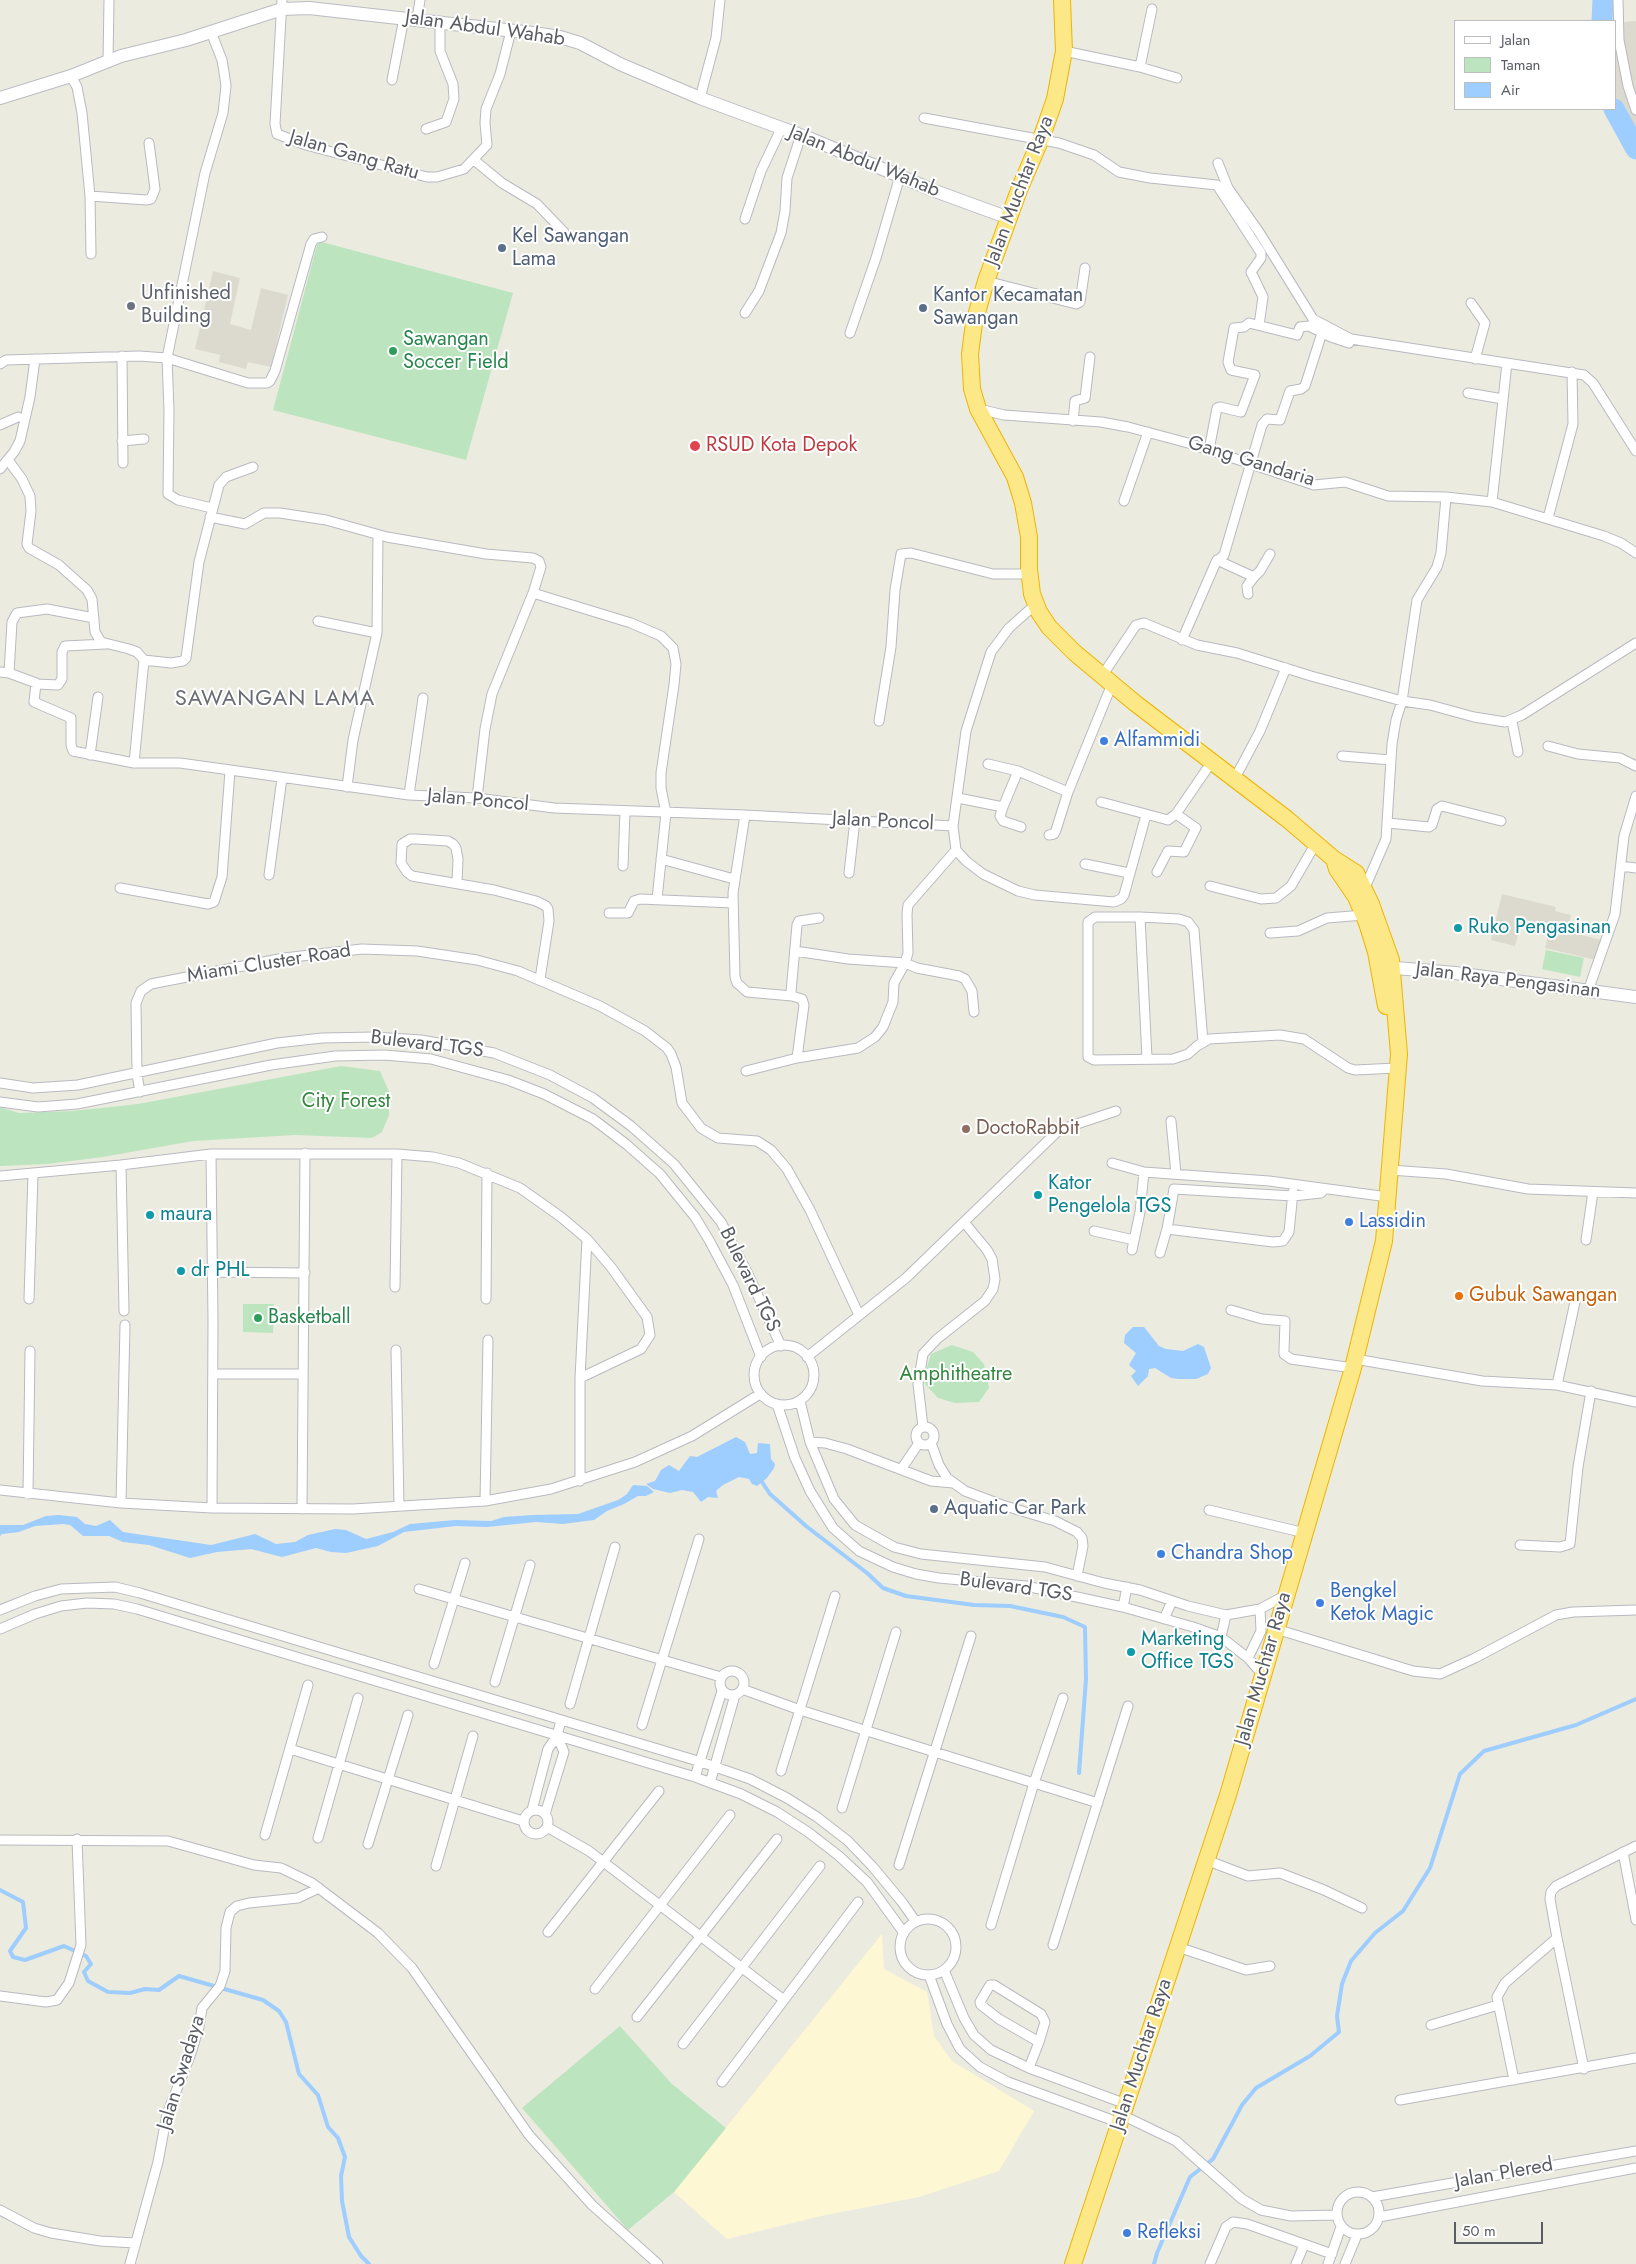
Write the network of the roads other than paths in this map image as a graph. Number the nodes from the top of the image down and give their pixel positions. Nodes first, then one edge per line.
1 (109, 0) edge
2 (420, 0) edge
3 (720, 0) edge
4 (1062, 0) edge
5 (1618, 0) edge
6 (282, 4) edge
7 (1152, 9) dead end
8 (418, 15) junction
9 (404, 18) junction
10 (440, 22) junction
11 (511, 31) junction
12 (211, 32) junction
13 (1064, 50) junction
14 (108, 62) junction
15 (1140, 67) junction
16 (72, 76) junction
17 (1177, 78) dead end
18 (392, 80) dead end
19 (0, 98) edge
20 (700, 98) junction
21 (1636, 110) edge
22 (924, 118) dead end
23 (782, 129) junction
24 (426, 130) dead end
25 (801, 135) junction
26 (1041, 140) junction
27 (149, 143) dead end
28 (474, 160) junction
29 (1218, 163) dead end
30 (900, 176) junction
31 (1224, 189) junction
32 (90, 196) junction
33 (1009, 218) junction
34 (745, 219) dead end
35 (564, 232) dead end
36 (322, 237) dead end
37 (91, 254) dead end
38 (1085, 268) dead end
39 (986, 281) junction
40 (1471, 303) dead end
41 (745, 313) dead end
42 (1311, 323) junction
43 (1259, 325) junction
44 (850, 333) dead end
45 (1322, 333) junction
46 (1368, 345) junction
47 (1380, 350) dead end
48 (122, 356) junction
49 (1090, 357) dead end
50 (167, 358) junction
51 (2, 359) edge
52 (35, 359) junction
53 (1475, 359) junction
54 (1506, 364) junction
55 (1572, 372) junction
56 (1468, 393) dead end
57 (1503, 399) junction
58 (978, 409) junction
59 (18, 417) dead end
60 (1072, 421) junction
61 (0, 425) edge
62 (1148, 432) junction
63 (144, 439) dead end
64 (122, 440) junction
65 (1209, 450) junction
66 (1636, 451) edge
67 (8, 460) junction
68 (123, 463) dead end
69 (1251, 464) junction
70 (253, 468) dead end
71 (0, 469) edge
72 (1446, 497) junction
73 (1124, 501) dead end
74 (1492, 502) junction
75 (211, 512) junction
76 (1548, 518) junction
77 (378, 535) junction
78 (1636, 553) edge
79 (1270, 554) dead end
80 (1217, 560) junction
81 (1029, 567) junction
82 (1254, 577) junction
83 (533, 593) junction
84 (1248, 594) dead end
85 (1036, 604) junction
86 (94, 618) junction
87 (318, 621) dead end
88 (377, 632) junction
89 (1182, 640) junction
90 (1636, 643) edge
91 (107, 644) junction
92 (144, 660) junction
93 (1286, 668) junction
94 (4, 673) edge
95 (1107, 680) junction
96 (36, 684) junction
97 (98, 697) dead end
98 (422, 698) dead end
99 (1402, 701) junction
100 (879, 721) dead end
101 (1512, 721) junction
102 (1548, 746) dead end
103 (1518, 752) dead end
104 (90, 755) junction
105 (1342, 756) dead end
106 (1391, 760) junction
107 (134, 762) junction
108 (1211, 762) junction
109 (988, 764) dead end
110 (1636, 766) edge
111 (230, 771) junction
112 (1018, 771) junction
113 (282, 778) junction
114 (1234, 780) junction
115 (347, 787) junction
116 (1068, 792) junction
117 (409, 794) junction
118 (1636, 796) edge
119 (477, 798) junction
120 (958, 798) junction
121 (1101, 802) dead end
122 (1003, 807) junction
123 (625, 811) junction
124 (666, 813) junction
125 (1176, 814) junction
126 (745, 815) junction
127 (1146, 815) junction
128 (855, 820) junction
129 (1501, 821) dead end
130 (1388, 823) junction
131 (953, 826) junction
132 (1021, 827) dead end
133 (1049, 835) dead end
134 (1316, 842) junction
135 (956, 850) junction
136 (660, 859) junction
137 (1085, 864) dead end
138 (623, 866) dead end
139 (1621, 866) junction
140 (1636, 868) edge
141 (1157, 872) dead end
142 (849, 873) dead end
143 (1129, 873) junction
144 (269, 874) dead end
145 (734, 879) junction
146 (456, 883) junction
147 (1210, 886) dead end
148 (120, 888) dead end
149 (1361, 893) junction
150 (657, 899) junction
151 (733, 903) junction
152 (609, 913) dead end
153 (1364, 914) junction
154 (1140, 917) junction
155 (819, 918) dead end
156 (1270, 933) dead end
157 (795, 951) junction
158 (905, 963) junction
159 (1386, 967) junction
160 (540, 978) junction
161 (1588, 991) junction
162 (792, 996) junction
163 (1636, 997) edge
164 (974, 1012) dead end
165 (374, 1037) junction
166 (384, 1038) junction
167 (1203, 1042) junction
168 (373, 1055) junction
169 (384, 1055) junction
170 (797, 1058) junction
171 (1147, 1058) junction
172 (1397, 1065) junction
173 (746, 1071) dead end
174 (137, 1074) junction
175 (0, 1082) edge
176 (140, 1092) junction
177 (0, 1102) edge
178 (1116, 1111) dead end
179 (1171, 1121) dead end
180 (305, 1153) junction
181 (211, 1154) junction
182 (397, 1154) junction
183 (1112, 1163) dead end
184 (121, 1165) junction
185 (1390, 1170) junction
186 (1144, 1172) junction
187 (487, 1173) junction
188 (33, 1174) junction
189 (1176, 1174) junction
190 (0, 1176) edge
191 (1294, 1184) junction
192 (1324, 1189) junction
193 (1593, 1192) junction
194 (1636, 1194) edge
195 (1293, 1196) junction
196 (1388, 1196) junction
197 (964, 1222) junction
198 (1167, 1229) junction
199 (1094, 1231) dead end
200 (587, 1239) junction
201 (1134, 1240) junction
202 (1586, 1240) dead end
203 (1132, 1250) dead end
204 (1160, 1254) dead end
205 (213, 1272) junction
206 (304, 1273) junction
207 (395, 1287) dead end
208 (29, 1299) dead end
209 (486, 1299) dead end
210 (1575, 1302) dead end
211 (1231, 1310) dead end
212 (124, 1311) dead end
213 (859, 1315) junction
214 (125, 1326) dead end
215 (488, 1340) dead end
216 (781, 1346) junction
217 (396, 1350) dead end
218 (30, 1351) dead end
219 (761, 1356) junction
220 (807, 1357) junction
221 (1354, 1364) junction
222 (213, 1374) junction
223 (303, 1374) junction
224 (580, 1378) junction
225 (1558, 1385) junction
226 (1591, 1392) junction
227 (760, 1394) junction
228 (800, 1401) junction
229 (1636, 1402) edge
230 (777, 1404) junction
231 (923, 1427) junction
232 (810, 1442) junction
233 (919, 1443) junction
234 (931, 1443) junction
235 (902, 1468) junction
236 (580, 1481) junction
237 (952, 1483) junction
238 (0, 1490) edge
239 (28, 1494) junction
240 (485, 1500) junction
241 (121, 1503) junction
242 (399, 1506) junction
243 (212, 1508) junction
244 (302, 1509) junction
245 (1209, 1510) dead end
246 (1305, 1533) junction
247 (699, 1539) dead end
248 (1520, 1545) dead end
249 (615, 1547) dead end
250 (465, 1563) dead end
251 (530, 1565) dead end
252 (1077, 1576) junction
253 (1127, 1587) junction
254 (420, 1589) dead end
255 (1286, 1595) junction
256 (835, 1596) dead end
257 (454, 1599) junction
258 (1172, 1601) junction
259 (1123, 1607) junction
260 (1260, 1609) junction
261 (0, 1610) edge
262 (1636, 1610) edge
263 (1226, 1616) junction
264 (515, 1617) junction
265 (1164, 1619) junction
266 (0, 1628) edge
267 (1276, 1628) junction
268 (896, 1632) dead end
269 (971, 1636) dead end
270 (1221, 1636) junction
271 (589, 1638) junction
272 (1248, 1658) junction
273 (662, 1660) junction
274 (434, 1664) dead end
275 (1263, 1675) junction
276 (721, 1677) junction
277 (495, 1682) dead end
278 (308, 1685) dead end
279 (722, 1691) junction
280 (739, 1692) junction
281 (358, 1698) dead end
282 (1063, 1698) dead end
283 (570, 1704) dead end
284 (1128, 1706) dead end
285 (800, 1710) junction
286 (408, 1715) dead end
287 (562, 1720) junction
288 (642, 1725) dead end
289 (866, 1730) junction
290 (473, 1736) dead end
291 (557, 1736) junction
292 (290, 1748) junction
293 (935, 1752) junction
294 (701, 1762) junction
295 (340, 1763) junction
296 (715, 1767) junction
297 (780, 1771) dead end
298 (389, 1778) junction
299 (695, 1778) junction
300 (710, 1783) junction
301 (1034, 1783) junction
302 (659, 1791) dead end
303 (455, 1800) junction
304 (1098, 1803) junction
305 (842, 1808) dead end
306 (532, 1810) junction
307 (545, 1814) junction
308 (730, 1815) dead end
309 (523, 1821) junction
310 (547, 1827) junction
311 (264, 1835) dead end
312 (318, 1838) dead end
313 (77, 1839) junction
314 (777, 1839) dead end
315 (0, 1840) edge
316 (368, 1844) dead end
317 (1636, 1846) edge
318 (1623, 1852) junction
319 (1206, 1860) junction
320 (603, 1862) junction
321 (899, 1865) dead end
322 (436, 1866) dead end
323 (820, 1866) dead end
324 (319, 1888) junction
325 (858, 1902) dead end
326 (660, 1905) junction
327 (1362, 1908) dead end
328 (1636, 1920) edge
329 (916, 1922) junction
330 (991, 1925) dead end
331 (548, 1932) dead end
332 (904, 1933) junction
333 (701, 1936) junction
334 (1557, 1938) junction
335 (1053, 1945) dead end
336 (1178, 1947) junction
337 (1270, 1966) dead end
338 (742, 1968) junction
339 (944, 1970) junction
340 (929, 1975) junction
341 (595, 1989) dead end
342 (0, 1996) edge
343 (784, 2000) junction
344 (1498, 2005) junction
345 (637, 2017) dead end
346 (1431, 2025) dead end
347 (1039, 2042) junction
348 (683, 2044) dead end
349 (1636, 2058) edge
350 (1029, 2068) junction
351 (1584, 2069) junction
352 (1514, 2080) junction
353 (722, 2082) dead end
354 (1400, 2100) dead end
355 (1123, 2114) junction
356 (1636, 2151) edge
357 (1636, 2168) edge
358 (1515, 2172) junction
359 (1518, 2189) junction
360 (1372, 2197) junction
361 (0, 2210) edge
362 (1336, 2215) junction
363 (1379, 2217) junction
364 (1341, 2227) junction
365 (1356, 2235) junction
366 (135, 2243) junction
367 (1304, 2245) junction
368 (1332, 2254) junction
369 (130, 2264) edge
370 (658, 2264) edge
371 (1073, 2264) edge
372 (1210, 2264) edge
373 (1296, 2264) edge
374 (1328, 2264) edge
375 (1345, 2264) edge

1 - 14 street
2 - 8 street
3 - 20 street
4 - 13 highway, Jalan Muchtar Raya
5 - 21 street
6 - 9 street, Jalan Abdul Wahab
6 - 12 street, Jalan Abdul Wahab
6 - 28 street, Jalan Gang Ratu
7 - 15 street
8 - 9 street, Jalan Abdul Wahab
8 - 10 street, Jalan Abdul Wahab
9 - 18 street
10 - 11 street, Jalan Abdul Wahab
10 - 24 street
11 - 20 street, Jalan Abdul Wahab
11 - 28 street, Jalan Gang Ratu
12 - 14 street, Jalan Abdul Wahab
12 - 50 street
13 - 15 street
13 - 26 highway, Jalan Muchtar Raya
14 - 16 street, Jalan Abdul Wahab
15 - 17 street
16 - 19 street, Jalan Abdul Wahab
16 - 32 street
20 - 23 street, Jalan Abdul Wahab
22 - 26 street
23 - 25 street, Jalan Abdul Wahab
23 - 34 street
25 - 30 street, Jalan Abdul Wahab
25 - 41 street
26 - 31 street
26 - 33 highway, Jalan Muchtar Raya
27 - 32 street
28 - 35 street
29 - 31 street
30 - 33 street, Jalan Abdul Wahab
30 - 44 street
31 - 42 street
31 - 43 street
32 - 37 street
33 - 39 highway, Jalan Muchtar Raya
36 - 50 street
38 - 39 street
39 - 58 highway, Jalan Muchtar Raya
40 - 53 street
42 - 43 street
42 - 45 street
42 - 46 street
43 - 65 street
45 - 46 street
45 - 69 street
46 - 47 street
46 - 53 street
48 - 50 street
48 - 52 street
48 - 64 street
49 - 60 street
50 - 75 street
51 - 52 street
52 - 67 street
53 - 54 street
54 - 55 street
54 - 57 street
55 - 66 street
55 - 76 street
56 - 57 street
57 - 74 street
58 - 60 street, Gang Gandaria
58 - 81 highway, Jalan Muchtar Raya
59 - 61 street
60 - 62 street, Gang Gandaria
62 - 65 street, Gang Gandaria
62 - 73 street
63 - 64 street
64 - 68 street
65 - 69 street, Gang Gandaria
67 - 71 street
67 - 86 street
69 - 72 street, Gang Gandaria
69 - 80 street
70 - 75 street
72 - 74 street, Gang Gandaria
72 - 99 street
74 - 76 street, Gang Gandaria
75 - 77 street
75 - 92 street
76 - 78 street, Gang Gandaria
77 - 83 street
77 - 88 street
79 - 82 street
80 - 82 street
80 - 89 street
81 - 85 highway, Jalan Muchtar Raya
81 - 100 street
82 - 84 street
83 - 119 street
83 - 124 street
85 - 95 highway, Jalan Muchtar Raya
85 - 120 street, Jalan Poncol
86 - 91 street
86 - 94 street
87 - 88 street
88 - 115 street
89 - 93 street
89 - 95 street
90 - 101 street
91 - 92 street
91 - 96 street
92 - 107 street
93 - 99 street
93 - 114 street
94 - 96 street
95 - 108 highway, Jalan Muchtar Raya
95 - 116 street
96 - 104 street
97 - 104 street
98 - 117 street
99 - 101 street
99 - 106 street
101 - 103 street
102 - 110 street
104 - 107 street, Jalan Poncol
105 - 106 street
106 - 130 street
107 - 111 street, Jalan Poncol
108 - 114 highway, Jalan Muchtar Raya
108 - 125 street
109 - 112 street
111 - 113 street, Jalan Poncol
111 - 148 street
112 - 116 street
112 - 122 street
113 - 115 street, Jalan Poncol
113 - 144 street
114 - 134 highway, Jalan Muchtar Raya
115 - 117 street, Jalan Poncol
116 - 133 street
117 - 119 street, Jalan Poncol
118 - 139 street
119 - 123 street, Jalan Poncol
120 - 122 street
120 - 131 street, Jalan Poncol
121 - 127 street
122 - 132 street
123 - 124 street, Jalan Poncol
123 - 138 street
124 - 126 street, Jalan Poncol
124 - 136 street
125 - 127 street
125 - 141 street
126 - 128 street, Jalan Poncol
126 - 145 street
127 - 143 street
128 - 131 street, Jalan Poncol
128 - 142 street
129 - 130 street
130 - 149 street
131 - 135 street
134 - 147 street
134 - 149 highway, Jalan Muchtar Raya
135 - 143 street
135 - 158 street
136 - 145 street
136 - 150 street
137 - 143 street
139 - 140 street
139 - 161 street
145 - 151 street
146 - 146 street
146 - 160 street
149 - 153 highway, Jalan Muchtar Raya
149 - 159 highway, Jalan Muchtar Raya
150 - 151 street
150 - 152 street
151 - 162 street
153 - 156 street
153 - 159 highway, Jalan Muchtar Raya
154 - 167 street
154 - 171 street
154 - 171 street
155 - 157 street
157 - 158 street
157 - 162 street
158 - 164 street
158 - 170 street
159 - 161 street, Jalan Raya Pengasinan
159 - 172 highway, Jalan Muchtar Raya
160 - 174 street, Miami Cluster Road
160 - 213 street, Miami Cluster Road
161 - 163 street, Jalan Raya Pengasinan
162 - 170 street
165 - 166 street, Bulevard TGS
165 - 168 street
165 - 174 street, Bulevard TGS
166 - 169 street
166 - 216 street, Bulevard TGS
167 - 171 street
167 - 172 street
168 - 169 street, Bulevard TGS
168 - 176 street, Bulevard TGS
169 - 219 street, Bulevard TGS
170 - 173 street
172 - 185 highway, Jalan Muchtar Raya
174 - 175 street, Bulevard TGS
174 - 176 street, Miami Cluster Road
176 - 177 street, Bulevard TGS
178 - 197 street
179 - 189 street
180 - 181 street
180 - 182 street
180 - 206 street
181 - 184 street
181 - 205 street
182 - 187 street
182 - 207 street
183 - 186 street
184 - 188 street
184 - 212 street
185 - 193 street
185 - 196 highway, Jalan Muchtar Raya
186 - 189 street
186 - 201 street
187 - 200 street
187 - 209 street
188 - 190 street
188 - 208 street
189 - 191 street
191 - 192 street
191 - 195 street
192 - 195 street
192 - 196 street
193 - 194 street
193 - 202 street
195 - 198 street
195 - 198 street
196 - 221 highway, Jalan Muchtar Raya
197 - 213 street
197 - 231 street
198 - 204 street
199 - 201 street
200 - 224 street
200 - 224 street
201 - 203 street
205 - 206 street
205 - 222 street
206 - 223 street
210 - 225 street
211 - 221 street
213 - 220 street
214 - 241 street
215 - 240 street
216 - 219 street
216 - 220 street
217 - 242 street
218 - 239 street
219 - 227 street
220 - 228 street
221 - 225 street
221 - 246 highway, Jalan Muchtar Raya
222 - 223 street
222 - 243 street
223 - 244 street
224 - 236 street
225 - 226 street
226 - 229 street
226 - 248 street
227 - 230 street
227 - 236 street
228 - 230 street
228 - 232 street, Bulevard TGS
230 - 259 street, Bulevard TGS
231 - 233 street
231 - 234 street
232 - 235 street
232 - 252 street, Bulevard TGS
233 - 234 street
233 - 235 street
234 - 237 street
235 - 237 street
236 - 240 street
237 - 252 street
238 - 239 street
239 - 241 street
240 - 242 street
241 - 243 street
242 - 244 street
243 - 244 street
245 - 246 street
246 - 255 highway, Jalan Muchtar Raya
247 - 273 street
249 - 271 street
250 - 257 street
251 - 264 street
252 - 253 street, Bulevard TGS
253 - 258 street, Bulevard TGS
253 - 259 street
254 - 257 street
255 - 260 street, Bulevard TGS
255 - 267 highway, Jalan Muchtar Raya
256 - 285 street
257 - 264 street
257 - 274 street
258 - 263 street, Bulevard TGS
258 - 265 street
259 - 265 street, Bulevard TGS
260 - 263 street, Bulevard TGS
260 - 272 street
261 - 287 street
262 - 267 street
263 - 270 street
264 - 271 street
264 - 277 street
265 - 270 street, Bulevard TGS
266 - 291 street
267 - 275 highway, Jalan Muchtar Raya
268 - 289 street
269 - 293 street
270 - 272 street, Bulevard TGS
271 - 273 street
271 - 283 street
272 - 275 street, Bulevard TGS
273 - 276 street
273 - 288 street
275 - 319 highway, Jalan Muchtar Raya
276 - 279 street
276 - 280 street
278 - 292 street
279 - 280 street
279 - 294 street
280 - 285 street
280 - 296 street
281 - 295 street
282 - 301 street
284 - 304 street
285 - 289 street
285 - 297 street
286 - 298 street
287 - 291 street
287 - 294 street
289 - 293 street
289 - 305 street
290 - 303 street
291 - 299 street
291 - 306 street
291 - 307 street
292 - 295 street
292 - 311 street
293 - 301 street
293 - 321 street
294 - 296 street
294 - 299 street
295 - 298 street
295 - 312 street
296 - 300 street
296 - 329 street
298 - 303 street
298 - 316 street
299 - 300 street
300 - 332 street
301 - 304 street
301 - 330 street
302 - 320 street
303 - 309 street
303 - 322 street
304 - 335 street
306 - 307 street
306 - 309 street
307 - 310 street
308 - 326 street
309 - 310 street
310 - 320 street
313 - 315 street
313 - 324 street
313 - 342 street
314 - 333 street
317 - 318 street
318 - 328 street
318 - 334 street
319 - 327 street
319 - 336 highway, Jalan Muchtar Raya
320 - 326 street
320 - 331 street
323 - 338 street
324 - 366 street, Jalan Swadaya
324 - 370 street
325 - 343 street
326 - 333 street
326 - 341 street
329 - 332 street
329 - 339 street
332 - 340 street
333 - 338 street
333 - 345 street
334 - 344 street
334 - 351 street
336 - 337 street
336 - 355 highway, Jalan Muchtar Raya
338 - 343 street
338 - 348 street
339 - 340 street
339 - 350 street
340 - 355 street
343 - 353 street
344 - 346 street
344 - 352 street
347 - 347 street
347 - 350 street
349 - 351 street
350 - 355 street
351 - 352 street
352 - 354 street
355 - 362 street
355 - 371 highway, Jalan Muchtar Raya
356 - 358 street, Jalan Plered
357 - 359 street
358 - 359 street
358 - 360 street, Jalan Plered
359 - 363 street
360 - 362 street
360 - 363 street
361 - 366 street
362 - 364 street
363 - 365 street
364 - 365 street
364 - 368 street
365 - 375 street
366 - 369 street, Jalan Swadaya
367 - 368 street
367 - 372 street
367 - 373 street
368 - 374 street

